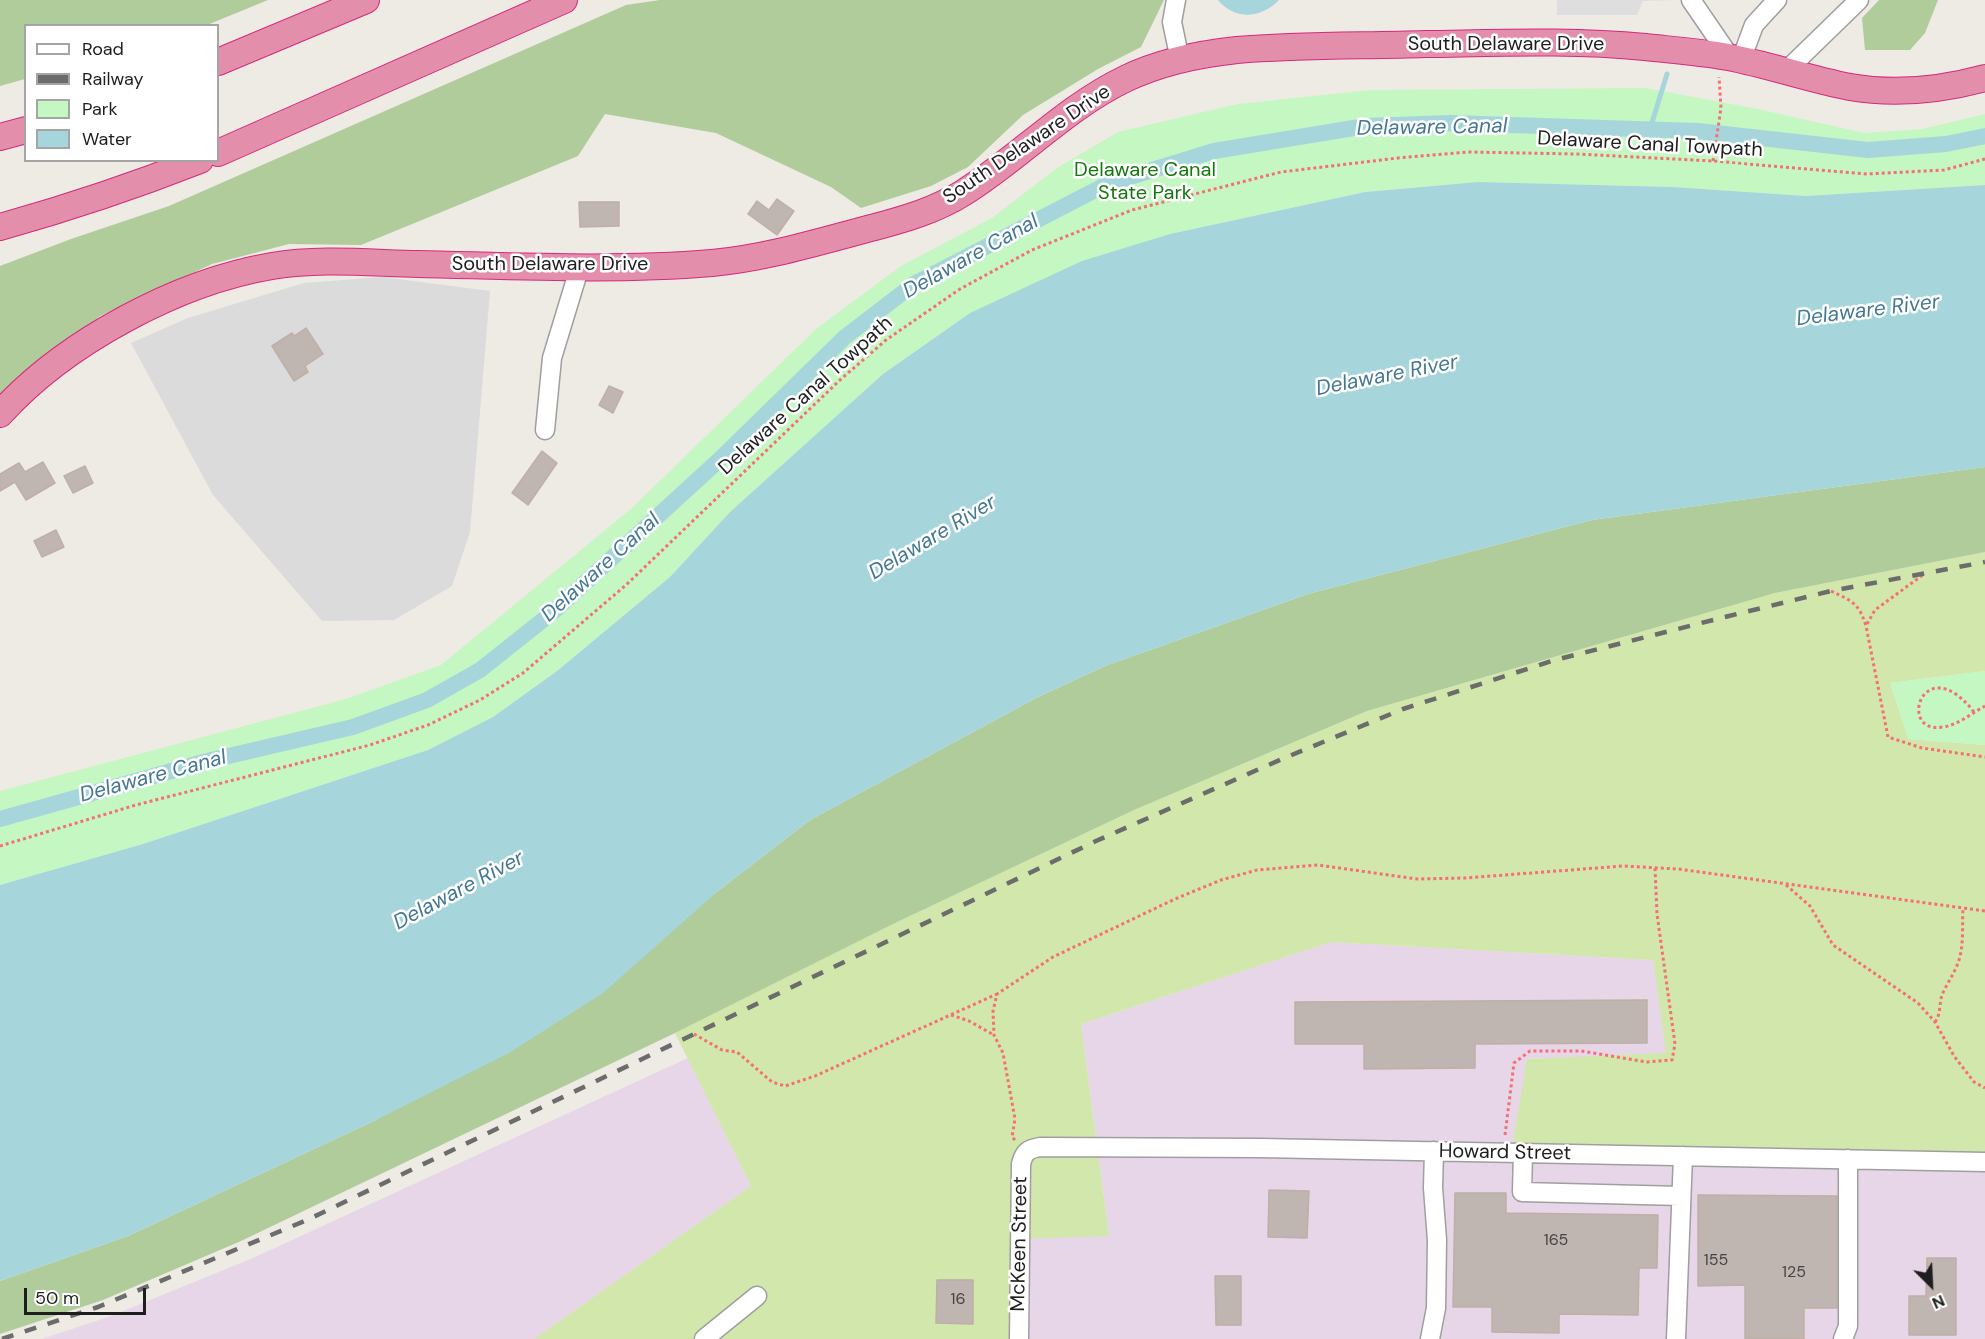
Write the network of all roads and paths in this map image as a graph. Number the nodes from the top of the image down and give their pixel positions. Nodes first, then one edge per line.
1 (366, 0) edge
2 (564, 0) edge
3 (1176, 0) edge
4 (1691, 0) edge
5 (1778, 0) edge
6 (1859, 0) edge
7 (1731, 58) junction
8 (1180, 60) junction
9 (219, 62) edge
10 (1786, 71) junction
11 (1985, 78) edge
12 (24, 131) edge
13 (0, 137) edge
14 (219, 153) edge
15 (1714, 159) junction
16 (1985, 159) edge
17 (195, 162) edge
18 (0, 227) edge
19 (580, 266) junction
20 (0, 414) edge
21 (545, 430) dead end
22 (1924, 574) dead end
23 (1831, 591) dead end
24 (1866, 626) junction
25 (1985, 706) edge
26 (1974, 712) junction
27 (1985, 757) edge
28 (0, 846) edge
29 (1655, 868) junction
30 (1785, 884) junction
31 (1963, 908) junction
32 (1985, 911) edge
33 (997, 994) junction
34 (949, 1014) junction
35 (1935, 1022) junction
36 (694, 1034) dead end
37 (994, 1035) junction
38 (1985, 1088) edge
39 (1434, 1151) junction
40 (1027, 1152) junction
41 (1503, 1153) junction
42 (1523, 1153) junction
43 (1683, 1156) junction
44 (1848, 1159) junction
45 (1985, 1162) edge
46 (1681, 1196) junction
47 (757, 1296) dead end
48 (704, 1339) edge
49 (1019, 1339) edge
50 (1430, 1339) edge
51 (1676, 1339) edge
52 (1843, 1339) edge

1 - 9 highway
2 - 14 highway
3 - 8 street
4 - 7 street
5 - 7 street
6 - 10 street
7 - 8 highway, South Delaware Drive
7 - 10 highway, South Delaware Drive
7 - 15 path
8 - 19 highway, South Delaware Drive
10 - 11 highway, South Delaware Drive
12 - 13 highway
15 - 16 path, Delaware Canal Towpath
15 - 28 path, Delaware Canal Towpath
17 - 18 highway
19 - 20 highway, South Delaware Drive
19 - 21 street
22 - 24 path
23 - 24 path
24 - 27 path
25 - 26 path
26 - 26 path
29 - 30 path
29 - 33 path
29 - 41 path
30 - 31 path
30 - 35 path
31 - 32 path
31 - 35 path
33 - 34 path
33 - 37 path
34 - 36 path
34 - 37 path
35 - 38 path
37 - 40 path
39 - 40 street, Howard Street
39 - 41 street, Howard Street
39 - 50 street
40 - 49 street, McKeen Street
41 - 42 street, Howard Street
42 - 43 street, Howard Street
42 - 46 street
43 - 44 street, Howard Street
43 - 46 street
44 - 45 street, Howard Street
44 - 52 street
46 - 51 street
47 - 48 street

